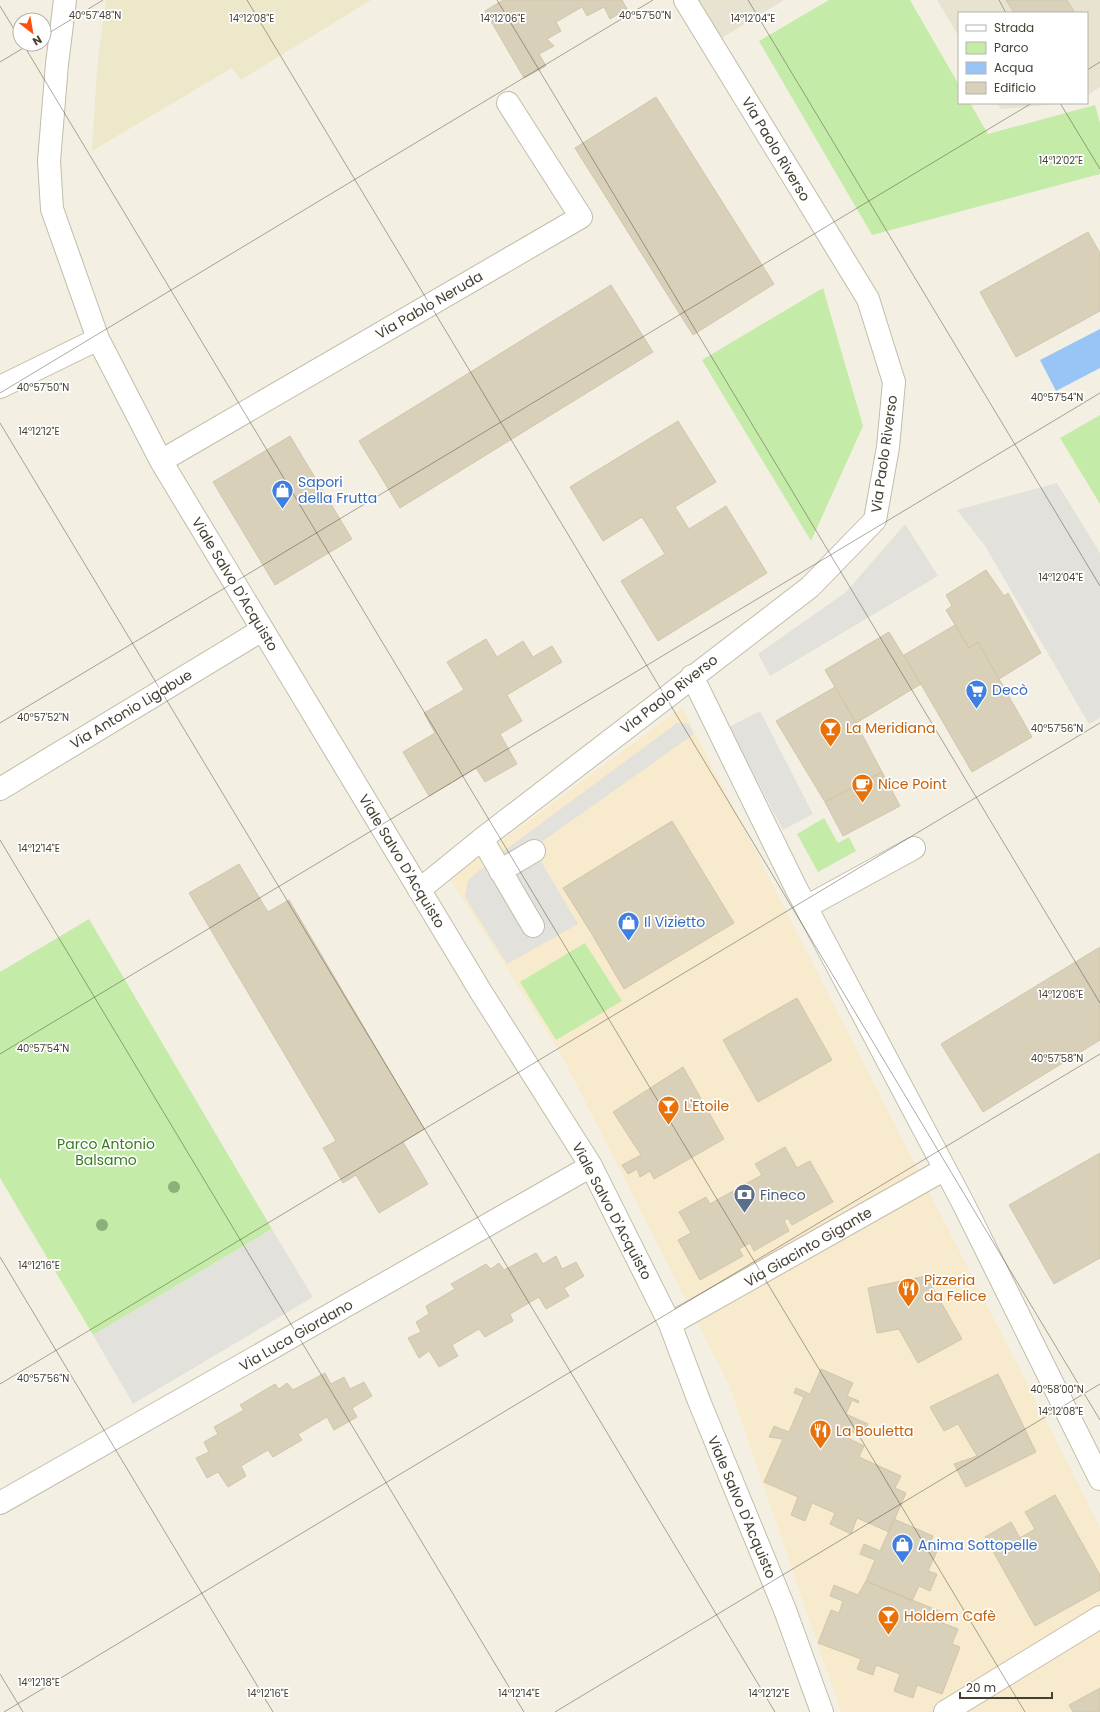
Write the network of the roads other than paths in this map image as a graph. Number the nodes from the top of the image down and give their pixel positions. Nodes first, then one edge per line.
1 (65, 0) edge
2 (686, 0) edge
3 (508, 103) dead end
4 (98, 339) junction
5 (0, 387) edge
6 (161, 461) junction
7 (262, 630) junction
8 (692, 676) junction
9 (0, 788) edge
10 (482, 839) junction
11 (914, 848) dead end
12 (534, 851) dead end
13 (500, 871) junction
14 (419, 890) junction
15 (806, 907) junction
16 (533, 926) dead end
17 (591, 1166) junction
18 (945, 1169) junction
19 (670, 1324) junction
20 (1100, 1479) edge
21 (0, 1503) edge
22 (1100, 1617) edge
23 (822, 1712) edge
24 (945, 1712) edge

1 - 4 street, Viale Salvo D'Acquisto
2 - 8 street, Via Paolo Riverso
3 - 6 street, Via Pablo Neruda
4 - 5 street
4 - 6 street, Viale Salvo D'Acquisto
6 - 7 street, Viale Salvo D'Acquisto
7 - 9 street, Via Antonio Ligabue
7 - 14 street, Viale Salvo D'Acquisto
8 - 10 street, Via Paolo Riverso
8 - 15 street
10 - 13 street
10 - 14 street, Via Paolo Riverso
11 - 15 street
12 - 13 street
13 - 16 street
14 - 17 street, Viale Salvo D'Acquisto
15 - 18 street
17 - 19 street, Viale Salvo D'Acquisto
17 - 21 street, Via Luca Giordano
18 - 19 street, Via Giacinto Gigante
18 - 20 street
19 - 23 street, Viale Salvo D'Acquisto
22 - 24 street

